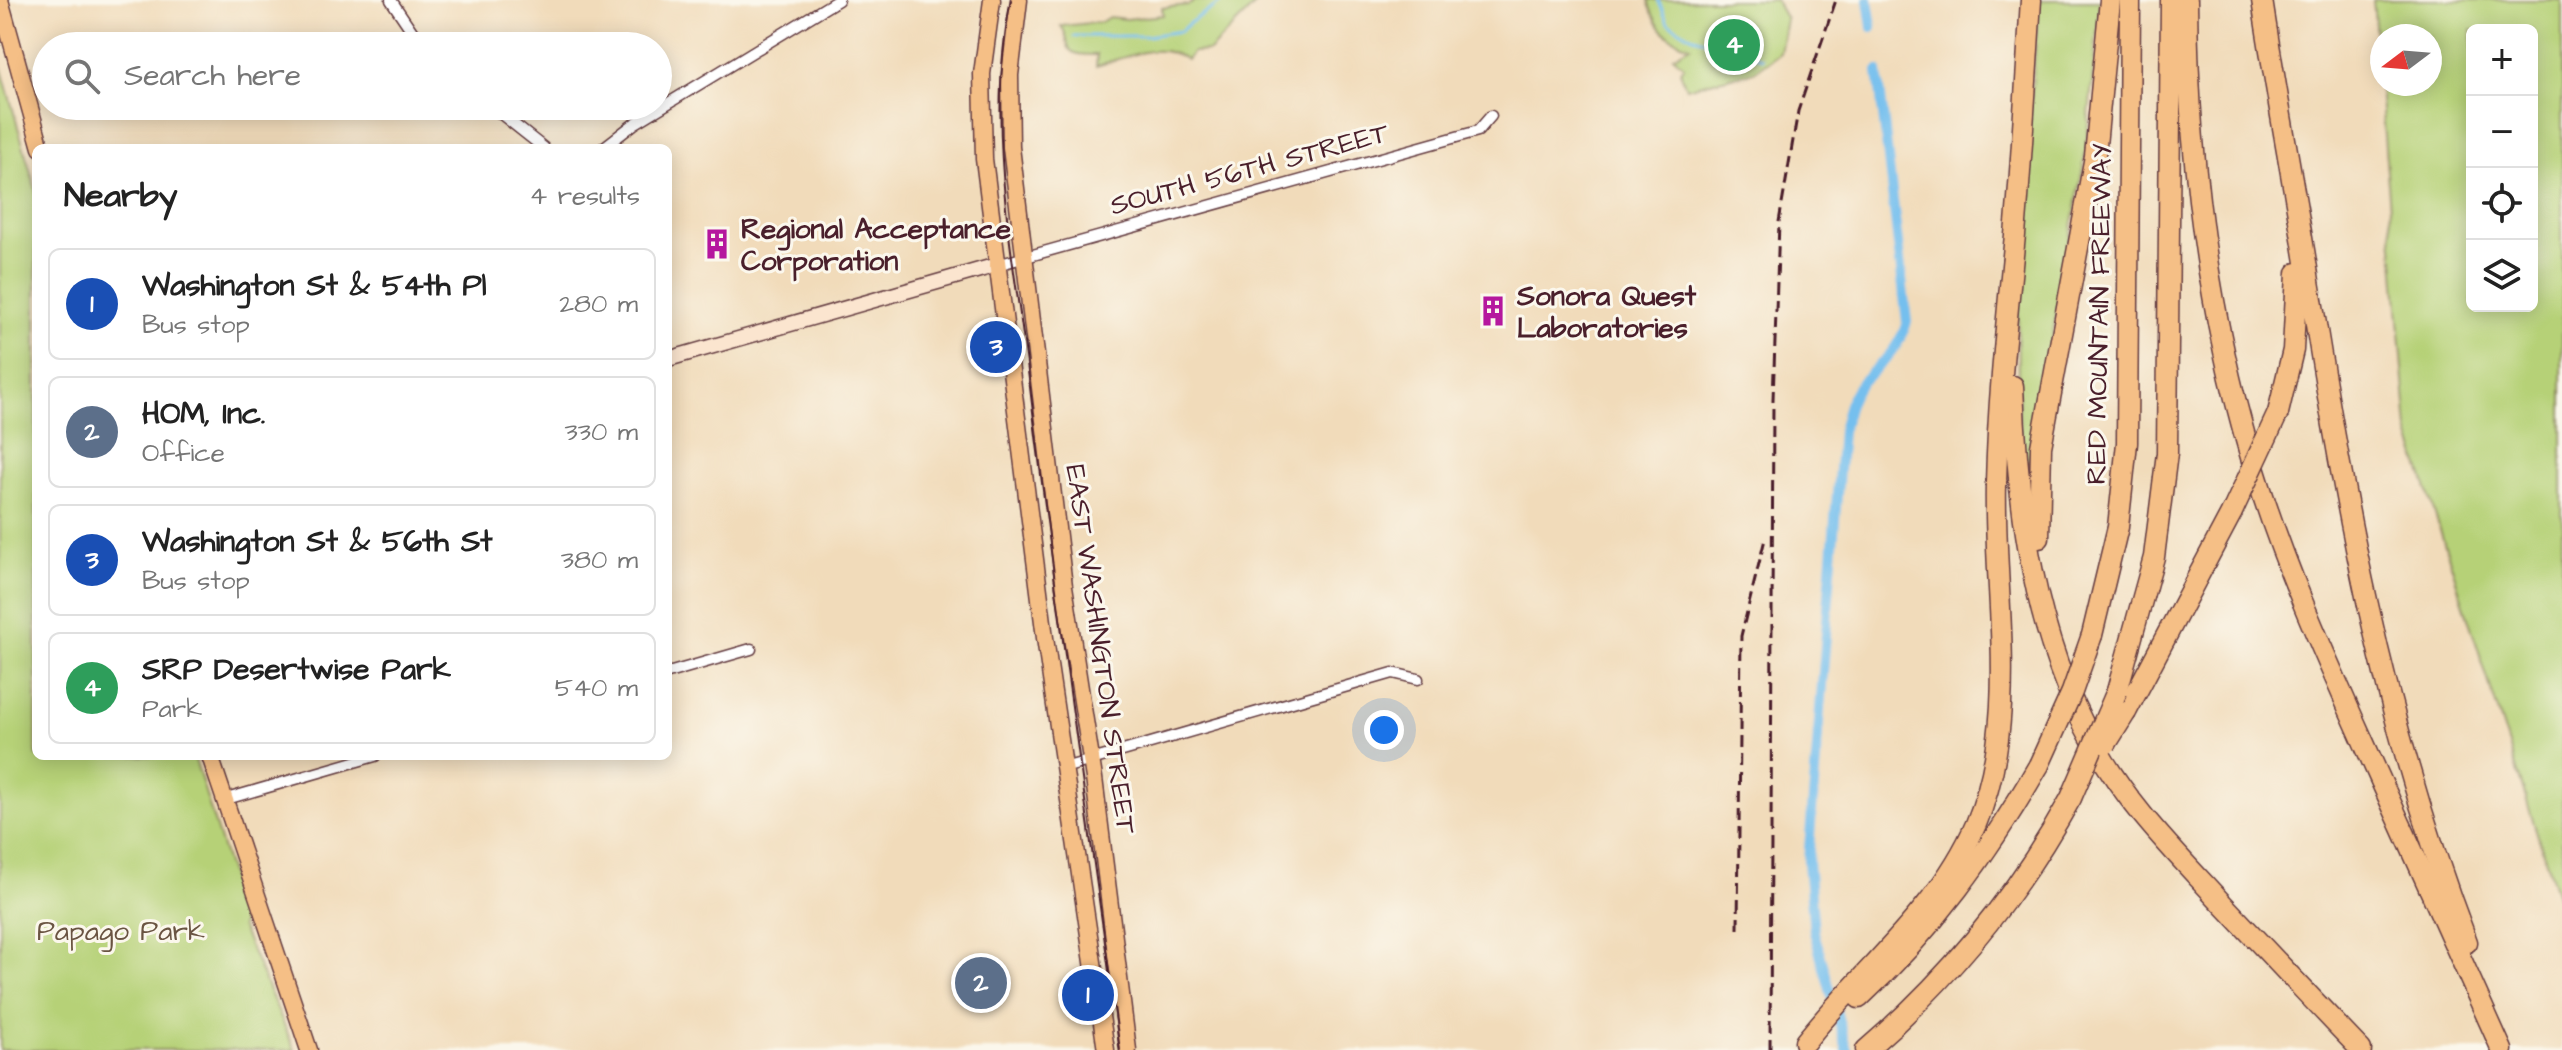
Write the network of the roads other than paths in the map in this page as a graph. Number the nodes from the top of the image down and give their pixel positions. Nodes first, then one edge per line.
1 (0, 0) edge
2 (391, 0) edge
3 (838, 0) edge
4 (992, 0) edge
5 (1019, 0) edge
6 (2031, 0) edge
7 (2110, 0) edge
8 (2130, 0) edge
9 (2171, 0) edge
10 (2187, 0) edge
11 (2262, 0) edge
12 (413, 32) edge
13 (672, 102) edge
14 (32, 116) edge
15 (1491, 116) dead end
16 (33, 120) edge
17 (509, 120) edge
18 (645, 120) edge
19 (40, 144) edge
20 (539, 144) edge
21 (609, 144) edge
22 (2286, 154) junction
23 (2015, 234) junction
24 (1020, 258) junction
25 (997, 265) junction
26 (672, 358) edge
27 (2054, 643) junction
28 (751, 649) dead end
29 (672, 672) edge
30 (1418, 679) dead end
31 (1091, 759) junction
32 (211, 760) edge
33 (361, 760) edge
34 (1064, 768) junction
35 (2071, 798) junction
36 (223, 800) junction
37 (1874, 974) junction
38 (1800, 1046) edge
39 (309, 1050) edge
40 (1106, 1050) edge
41 (1128, 1050) edge
42 (1866, 1050) edge
43 (2361, 1050) edge
44 (2502, 1050) edge
45 (2510, 1050) edge

1 - 14 main road
2 - 12 street
3 - 13 street
4 - 25 main road, EAST WASHINGTON STREET
5 - 24 main road, EAST WASHINGTON STREET
6 - 23 highway
7 - 27 highway
8 - 37 highway, RED MOUNTAIN FREEWAY, bridge
9 - 35 highway, bridge
10 - 44 highway
11 - 22 highway
15 - 24 street, SOUTH 56TH STREET
16 - 19 main road
17 - 20 street
18 - 21 street
22 - 35 highway, bridge
22 - 45 highway
23 - 27 highway
23 - 37 highway
24 - 25 street, SOUTH 56TH STREET
24 - 31 main road, EAST WASHINGTON STREET
25 - 26 street
25 - 34 main road, EAST WASHINGTON STREET
27 - 43 highway
28 - 29 street
30 - 31 street
31 - 34 street
31 - 41 main road, EAST WASHINGTON STREET
32 - 36 main road
33 - 36 street
34 - 40 main road, EAST WASHINGTON STREET
35 - 42 highway
36 - 39 main road
37 - 38 highway

